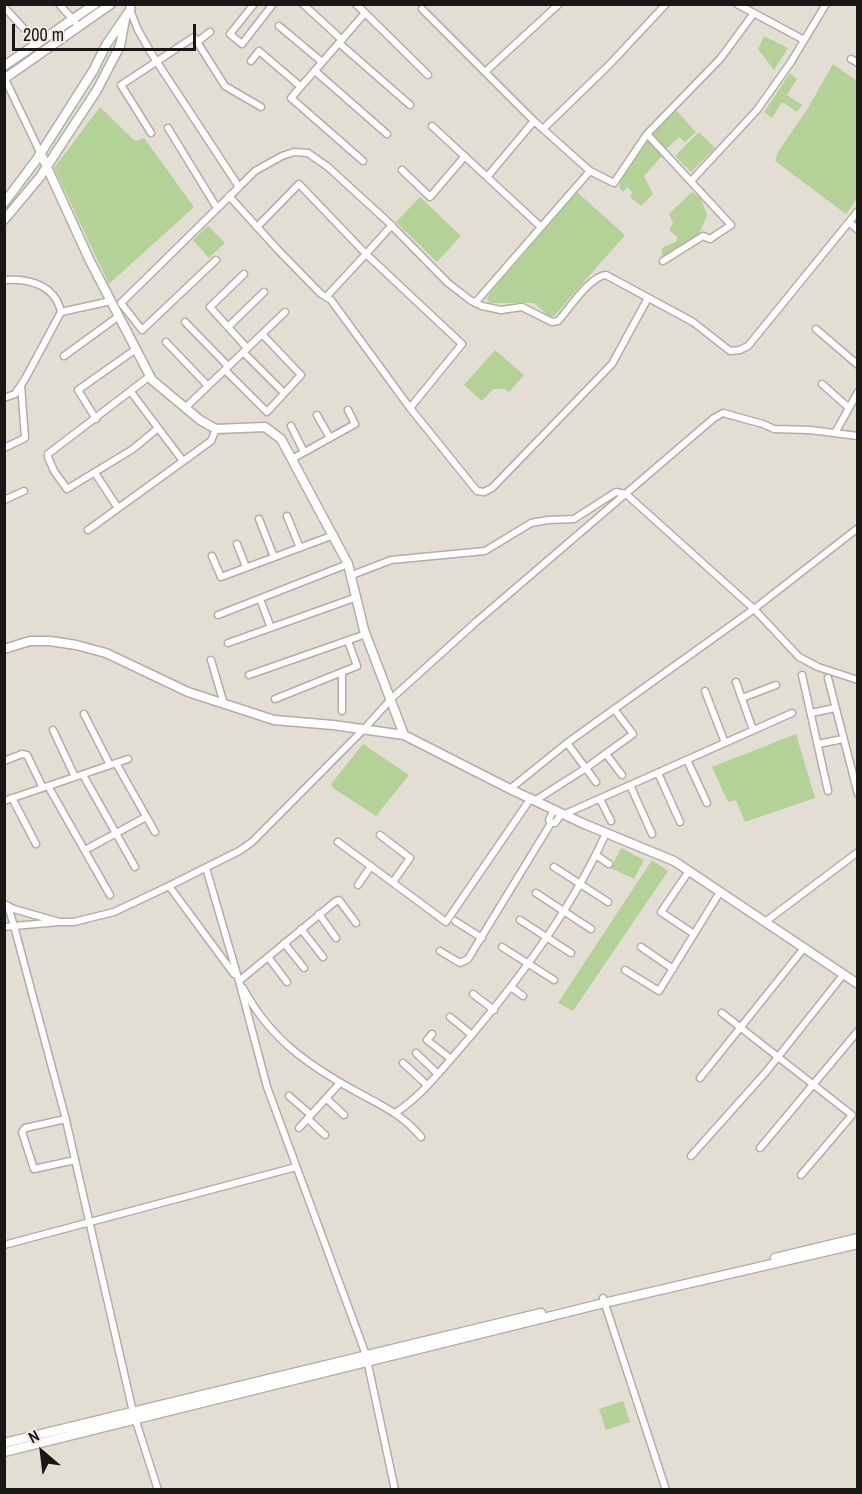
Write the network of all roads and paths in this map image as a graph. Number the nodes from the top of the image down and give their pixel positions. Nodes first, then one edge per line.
1 (59, 4) edge
2 (95, 4) edge
3 (111, 4) edge
4 (254, 4) edge
5 (273, 4) edge
6 (303, 4) edge
7 (560, 4) edge
8 (666, 4) edge
9 (738, 4) edge
10 (826, 4) edge
11 (358, 5) edge
12 (4, 7) edge
13 (130, 7) edge
14 (422, 9) dead end
15 (366, 13) junction
16 (754, 13) junction
17 (125, 19) junction
18 (76, 24) junction
19 (279, 26) dead end
20 (210, 32) dead end
21 (804, 40) junction
22 (197, 42) junction
23 (340, 42) junction
24 (38, 44) junction
25 (251, 61) dead end
26 (157, 62) junction
27 (322, 62) junction
28 (4, 66) edge
29 (315, 71) junction
30 (485, 72) junction
31 (429, 75) dead end
32 (5, 78) edge
33 (300, 86) junction
34 (410, 105) dead end
35 (261, 107) dead end
36 (534, 121) junction
37 (432, 126) dead end
38 (168, 128) dead end
39 (543, 129) junction
40 (151, 133) dead end
41 (387, 134) dead end
42 (647, 134) junction
43 (40, 152) junction
44 (465, 156) junction
45 (363, 161) dead end
46 (47, 167) junction
47 (402, 170) dead end
48 (590, 171) junction
49 (487, 177) junction
50 (691, 180) junction
51 (239, 187) junction
52 (229, 196) junction
53 (4, 203) edge
54 (217, 208) junction
55 (858, 211) edge
56 (4, 220) edge
57 (849, 222) junction
58 (392, 225) junction
59 (257, 227) junction
60 (541, 227) junction
61 (858, 230) edge
62 (366, 254) junction
63 (216, 260) dead end
64 (663, 261) dead end
65 (244, 274) dead end
66 (4, 280) edge
67 (264, 292) dead end
68 (326, 297) junction
69 (648, 298) junction
70 (111, 301) junction
71 (475, 303) junction
72 (61, 312) junction
73 (285, 312) dead end
74 (119, 316) junction
75 (185, 322) dead end
76 (228, 327) junction
77 (816, 329) dead end
78 (262, 334) junction
79 (166, 342) dead end
80 (136, 349) junction
81 (245, 350) junction
82 (64, 356) dead end
83 (858, 365) edge
84 (226, 368) junction
85 (150, 376) junction
86 (822, 384) dead end
87 (21, 385) junction
88 (208, 386) junction
89 (131, 392) junction
90 (858, 392) edge
91 (284, 393) junction
92 (4, 398) edge
93 (185, 408) junction
94 (410, 408) junction
95 (849, 408) junction
96 (348, 410) dead end
97 (318, 415) dead end
98 (96, 419) junction
99 (291, 426) dead end
100 (158, 428) junction
101 (216, 429) junction
102 (835, 433) junction
103 (858, 436) edge
104 (330, 438) junction
105 (4, 448) edge
106 (304, 452) junction
107 (292, 459) junction
108 (183, 461) junction
109 (94, 473) junction
110 (24, 491) dead end
111 (626, 494) junction
112 (4, 500) edge
113 (118, 508) junction
114 (287, 516) dead end
115 (259, 519) dead end
116 (858, 528) edge
117 (88, 530) dead end
118 (334, 535) junction
119 (237, 544) dead end
120 (300, 548) junction
121 (212, 555) dead end
122 (274, 557) junction
123 (348, 564) junction
124 (246, 567) junction
125 (352, 575) junction
126 (357, 597) junction
127 (260, 598) junction
128 (754, 609) junction
129 (218, 615) dead end
130 (271, 628) junction
131 (366, 634) junction
132 (348, 640) junction
133 (228, 643) dead end
134 (4, 649) edge
135 (211, 660) dead end
136 (342, 672) junction
137 (249, 675) dead end
138 (802, 675) dead end
139 (828, 678) dead end
140 (858, 680) edge
141 (736, 682) dead end
142 (776, 685) dead end
143 (705, 691) dead end
144 (392, 698) junction
145 (742, 698) junction
146 (275, 699) dead end
147 (224, 704) junction
148 (835, 708) junction
149 (614, 709) junction
150 (342, 711) dead end
151 (792, 713) dead end
152 (811, 713) junction
153 (84, 714) dead end
154 (364, 729) junction
155 (53, 730) dead end
156 (753, 730) junction
157 (404, 735) junction
158 (843, 739) junction
159 (567, 743) junction
160 (725, 743) junction
161 (818, 744) junction
162 (606, 754) junction
163 (128, 759) dead end
164 (687, 760) junction
165 (4, 761) edge
166 (113, 764) junction
167 (586, 768) junction
168 (658, 773) junction
169 (83, 775) junction
170 (622, 775) dead end
171 (75, 777) junction
172 (596, 782) dead end
173 (630, 785) junction
174 (45, 787) junction
175 (510, 789) junction
176 (828, 791) dead end
177 (858, 794) edge
178 (8, 799) edge
179 (533, 799) junction
180 (600, 799) junction
181 (706, 803) dead end
182 (561, 812) junction
183 (146, 817) junction
184 (611, 821) dead end
185 (680, 822) dead end
186 (155, 832) dead end
187 (116, 833) junction
188 (606, 833) junction
189 (652, 834) dead end
190 (380, 835) dead end
191 (338, 842) dead end
192 (36, 844) dead end
193 (85, 850) junction
194 (858, 852) edge
195 (596, 855) junction
196 (609, 864) dead end
197 (371, 866) junction
198 (135, 867) dead end
199 (554, 867) dead end
200 (206, 868) junction
201 (689, 871) junction
202 (393, 882) junction
203 (580, 884) junction
204 (358, 885) dead end
205 (169, 886) junction
206 (720, 892) junction
207 (536, 893) dead end
208 (110, 895) dead end
209 (608, 902) dead end
210 (6, 905) edge
211 (562, 910) junction
212 (319, 914) junction
213 (520, 920) dead end
214 (455, 921) dead end
215 (59, 922) junction
216 (765, 922) junction
217 (356, 923) dead end
218 (14, 926) junction
219 (4, 927) edge
220 (301, 929) junction
221 (591, 929) dead end
222 (694, 934) junction
223 (545, 936) junction
224 (336, 938) dead end
225 (482, 938) junction
226 (284, 943) junction
227 (502, 947) dead end
228 (641, 947) dead end
229 (804, 948) junction
230 (440, 951) dead end
231 (571, 953) dead end
232 (268, 957) junction
233 (323, 957) dead end
234 (528, 963) junction
235 (304, 968) dead end
236 (673, 969) junction
237 (624, 970) dead end
238 (843, 975) junction
239 (554, 980) dead end
240 (239, 981) junction
241 (286, 982) dead end
242 (858, 984) edge
243 (511, 987) junction
244 (473, 994) dead end
245 (523, 996) dead end
246 (494, 1010) junction
247 (722, 1012) dead end
248 (450, 1017) dead end
249 (741, 1026) junction
250 (858, 1031) edge
251 (432, 1034) dead end
252 (472, 1035) junction
253 (416, 1053) dead end
254 (778, 1056) junction
255 (451, 1059) junction
256 (403, 1063) dead end
257 (438, 1074) junction
258 (700, 1078) dead end
259 (340, 1083) junction
260 (814, 1084) junction
261 (427, 1085) junction
262 (289, 1096) dead end
263 (327, 1099) junction
264 (858, 1108) edge
265 (395, 1113) junction
266 (344, 1115) dead end
267 (852, 1115) junction
268 (309, 1117) junction
269 (66, 1119) junction
270 (299, 1128) dead end
271 (325, 1135) dead end
272 (421, 1137) dead end
273 (760, 1148) dead end
274 (691, 1156) dead end
275 (75, 1160) junction
276 (296, 1167) junction
277 (801, 1175) dead end
278 (89, 1223) junction
279 (857, 1239) edge
280 (858, 1244) edge
281 (4, 1245) edge
282 (604, 1301) junction
283 (367, 1358) junction
284 (134, 1415) junction
285 (4, 1443) edge
286 (4, 1452) edge
287 (158, 1490) edge
288 (395, 1490) edge
289 (666, 1490) edge

1 - 18 street
2 - 18 street
3 - 18 street
4 - 5 street
6 - 23 street
7 - 30 street
8 - 39 street
9 - 16 street
10 - 21 street
11 - 15 street
12 - 24 street
13 - 17 street
13 - 26 street
14 - 30 street
15 - 23 street
15 - 31 street
16 - 21 street
16 - 42 street
17 - 43 street
17 - 46 street
18 - 24 street
18 - 32 street
19 - 27 street
20 - 22 street
21 - 50 street
22 - 26 street
22 - 35 street
23 - 27 street
23 - 34 street
24 - 28 street
25 - 33 street
26 - 40 street
26 - 51 street
27 - 29 street
29 - 33 street
29 - 41 street
30 - 36 street
32 - 43 street
33 - 45 street
36 - 39 street
36 - 49 street
37 - 44 street
38 - 54 street
39 - 48 street
42 - 48 street
42 - 50 street
43 - 46 street
43 - 53 street
44 - 47 street
44 - 49 street
46 - 56 street
46 - 70 street
48 - 60 street
49 - 60 street
50 - 64 street
51 - 52 street
51 - 58 street
52 - 54 street
52 - 59 street
54 - 63 street
55 - 57 street
57 - 61 street
57 - 69 street
58 - 62 street
58 - 71 street
59 - 62 street
59 - 68 street
60 - 71 street
62 - 68 street
62 - 94 street
65 - 76 street
66 - 72 street
67 - 76 street
68 - 94 street
69 - 71 street
69 - 94 street
70 - 72 street
70 - 74 street
72 - 87 street
73 - 78 street
74 - 80 street
74 - 82 street
75 - 84 street
76 - 81 street
77 - 83 street
78 - 81 street
78 - 91 street
79 - 88 street
80 - 85 street
80 - 98 street
81 - 84 street
81 - 91 street
84 - 88 street
84 - 91 street
85 - 89 street
85 - 93 street
86 - 95 street
87 - 92 street
87 - 105 street
88 - 93 street
89 - 98 street
89 - 100 street
90 - 95 street
93 - 101 street
95 - 102 street
96 - 104 street
97 - 104 street
98 - 109 street
99 - 106 street
100 - 108 street
100 - 109 street
101 - 107 street
101 - 108 street
102 - 103 street
102 - 111 street
104 - 106 street
106 - 107 street
107 - 118 street
108 - 113 street
109 - 113 street
110 - 112 street
111 - 125 street
111 - 128 street
111 - 144 street
113 - 117 street
114 - 120 street
115 - 122 street
116 - 128 street
118 - 120 street
118 - 123 street
119 - 124 street
120 - 122 street
121 - 124 street
122 - 124 street
123 - 125 street
123 - 127 street
125 - 126 street
126 - 130 street
126 - 131 street
127 - 129 street
127 - 130 street
128 - 140 street
128 - 149 street
130 - 133 street
131 - 132 street
131 - 144 street
132 - 136 street
132 - 137 street
134 - 147 street
135 - 147 street
136 - 146 street
136 - 150 street
138 - 152 street
139 - 148 street
141 - 145 street
142 - 145 street
143 - 160 street
144 - 154 street
144 - 157 street
145 - 156 street
147 - 154 street
148 - 152 street
148 - 158 street
149 - 159 street
149 - 162 street
151 - 156 street
152 - 161 street
153 - 166 street
154 - 157 street
154 - 200 street
155 - 171 street
156 - 160 street
157 - 175 street
158 - 161 street
158 - 177 street
159 - 167 street
159 - 175 street
160 - 164 street
161 - 176 street
162 - 167 street
162 - 170 street
163 - 166 street
164 - 168 street
164 - 181 street
165 - 174 street
166 - 169 street
166 - 183 street
167 - 172 street
167 - 179 street
168 - 173 street
168 - 185 street
169 - 171 street
169 - 187 street
171 - 174 street
173 - 180 street
173 - 189 street
174 - 178 street
174 - 193 street
175 - 179 street
178 - 192 street
179 - 182 street
179 - 202 street
180 - 182 street
180 - 184 street
182 - 188 street
182 - 225 street
183 - 186 street
183 - 187 street
187 - 193 street
187 - 198 street
188 - 195 street
188 - 201 street
190 - 202 street
191 - 197 street
193 - 208 street
194 - 216 street
195 - 196 street
195 - 203 street
197 - 202 street
197 - 204 street
199 - 203 street
200 - 205 street
200 - 240 street
201 - 206 street
201 - 222 street
203 - 209 street
203 - 211 street
205 - 215 street
205 - 240 street
206 - 216 street
206 - 222 street
207 - 211 street
210 - 215 street
210 - 218 street
211 - 221 street
211 - 223 street
212 - 217 street
212 - 220 street
212 - 224 street
213 - 223 street
214 - 225 street
215 - 218 street
216 - 229 street
218 - 219 street
218 - 269 street
220 - 226 street
220 - 233 street
222 - 236 street
223 - 231 street
223 - 234 street
225 - 230 street
226 - 232 street
226 - 235 street
227 - 234 street
228 - 236 street
229 - 238 street
229 - 249 street
232 - 240 street
232 - 241 street
234 - 239 street
234 - 243 street
236 - 237 street
238 - 242 street
238 - 254 street
240 - 259 street
240 - 276 street
243 - 245 street
243 - 246 street
244 - 246 street
246 - 252 street
247 - 249 street
248 - 252 street
249 - 254 street
249 - 258 street
250 - 260 street
251 - 255 street
252 - 255 street
253 - 257 street
254 - 260 street
254 - 274 street
255 - 257 street
256 - 261 street
257 - 261 street
259 - 263 street
259 - 265 street
260 - 267 street
260 - 273 street
261 - 265 street
262 - 268 street
263 - 266 street
263 - 268 street
264 - 267 street
265 - 272 street
267 - 277 street
268 - 270 street
268 - 271 street
269 - 275 street
269 - 275 street
275 - 278 street
276 - 278 street
276 - 283 street
278 - 281 street
278 - 284 street
279 - 282 street
280 - 282 street
282 - 283 street
282 - 289 street
283 - 284 street
283 - 288 street
284 - 285 street
284 - 286 street
284 - 287 street

